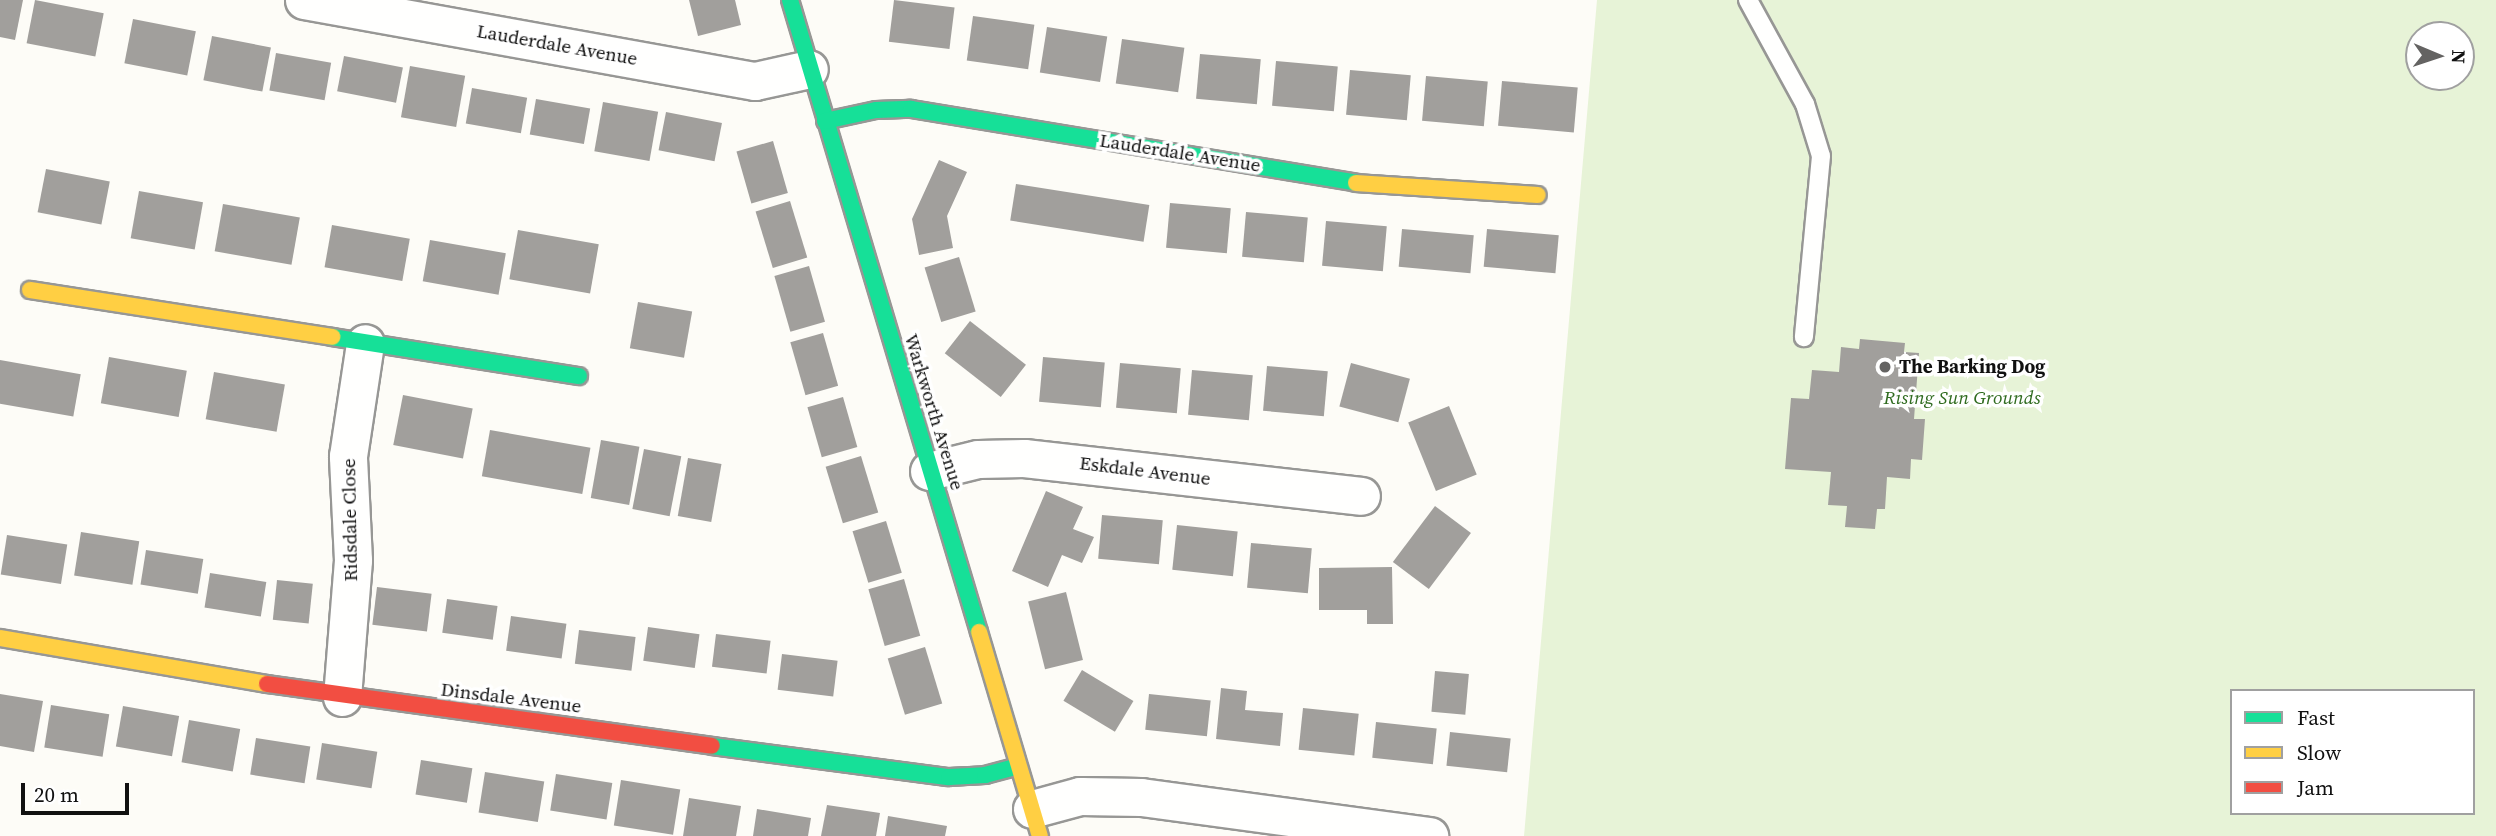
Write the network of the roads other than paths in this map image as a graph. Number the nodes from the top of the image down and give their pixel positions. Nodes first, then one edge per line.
1 (304, 0) edge
2 (790, 0) edge
3 (1748, 0) edge
4 (810, 69) junction
5 (825, 121) junction
6 (1538, 195) dead end
7 (30, 290) dead end
8 (1804, 337) dead end
9 (365, 343) junction
10 (579, 376) dead end
11 (929, 471) junction
12 (1361, 496) dead end
13 (0, 638) edge
14 (342, 697) junction
15 (1018, 766) junction
16 (1036, 822) edge
17 (1429, 836) edge

1 - 4 street, Lauderdale Avenue
2 - 4 street, Warkworth Avenue
3 - 8 lane
4 - 5 street, Warkworth Avenue
5 - 6 street, Lauderdale Avenue
5 - 11 street, Warkworth Avenue
7 - 9 street
9 - 10 street
9 - 14 street, Ridsdale Close
11 - 12 street, Eskdale Avenue
11 - 15 street, Warkworth Avenue
13 - 14 street, Dinsdale Avenue
14 - 15 street, Dinsdale Avenue
15 - 16 street, Warkworth Avenue
16 - 17 street

